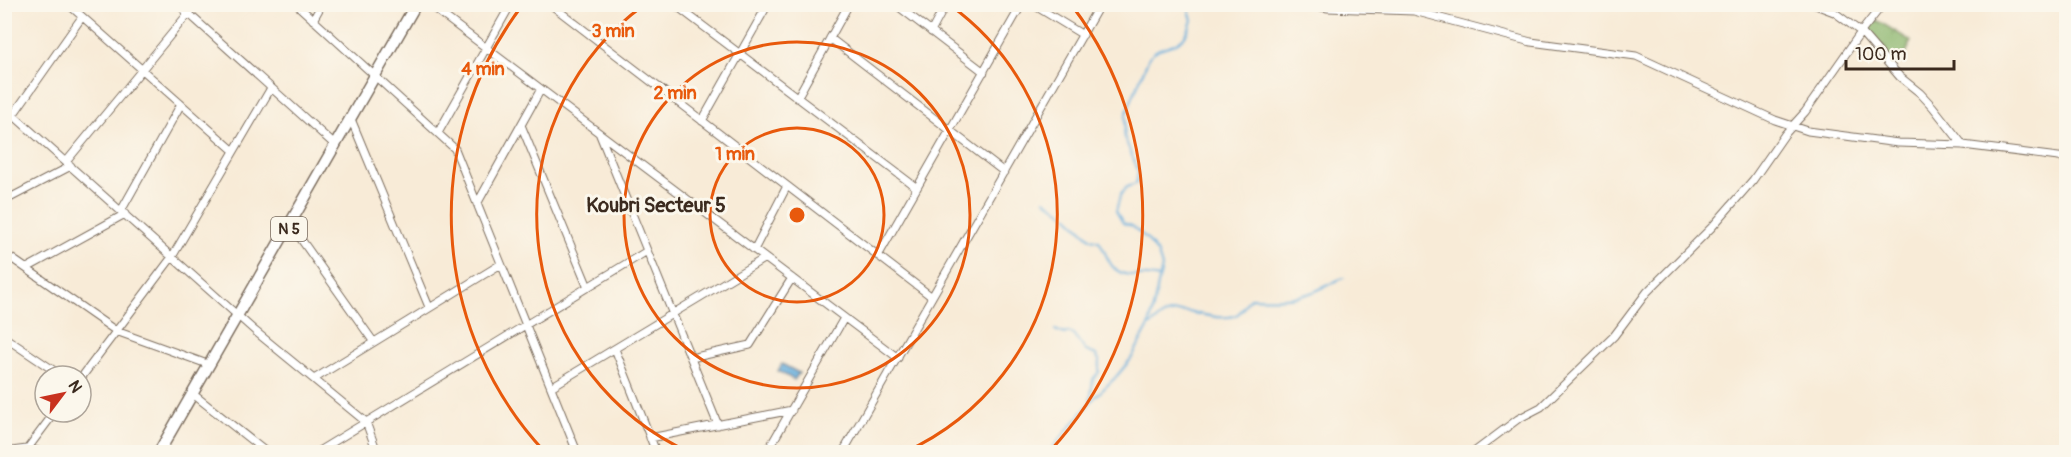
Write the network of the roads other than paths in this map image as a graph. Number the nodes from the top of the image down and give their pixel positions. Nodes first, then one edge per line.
1 (68, 4) edge
2 (178, 4) edge
3 (196, 4) edge
4 (296, 4) edge
5 (322, 4) edge
6 (416, 4) edge
7 (428, 4) edge
8 (511, 4) edge
9 (550, 4) edge
10 (674, 4) edge
11 (691, 4) edge
12 (768, 4) edge
13 (849, 4) edge
14 (895, 4) edge
15 (946, 4) edge
16 (1022, 4) edge
17 (1032, 4) edge
18 (1100, 4) edge
19 (1305, 4) edge
20 (1813, 4) edge
21 (1883, 4) edge
22 (686, 13) junction
23 (188, 14) junction
24 (82, 17) junction
25 (313, 20) junction
26 (930, 32) junction
27 (1861, 32) junction
28 (1083, 35) junction
29 (830, 38) junction
30 (486, 48) junction
31 (740, 54) junction
32 (142, 70) junction
33 (984, 72) junction
34 (376, 75) junction
35 (271, 88) junction
36 (541, 89) junction
37 (797, 98) junction
38 (181, 104) junction
39 (4, 107) edge
40 (13, 115) junction
41 (4, 119) edge
42 (351, 119) junction
43 (702, 121) junction
44 (521, 125) junction
45 (1791, 126) junction
46 (950, 130) junction
47 (438, 133) junction
48 (599, 133) junction
49 (1963, 145) junction
50 (336, 146) junction
51 (234, 151) junction
52 (2067, 158) edge
53 (68, 164) junction
54 (1004, 172) junction
55 (787, 186) junction
56 (917, 188) junction
57 (4, 201) edge
58 (477, 204) junction
59 (123, 212) junction
60 (291, 225) junction
61 (754, 250) junction
62 (647, 251) junction
63 (4, 253) edge
64 (172, 256) junction
65 (878, 256) junction
66 (765, 258) junction
67 (501, 264) junction
68 (27, 268) junction
69 (792, 278) junction
70 (588, 287) junction
71 (932, 297) junction
72 (429, 307) junction
73 (673, 314) junction
74 (238, 315) junction
75 (844, 318) junction
76 (526, 325) junction
77 (116, 331) junction
78 (4, 337) edge
79 (373, 341) junction
80 (13, 343) junction
81 (4, 345) edge
82 (615, 349) junction
83 (691, 358) junction
84 (897, 358) junction
85 (45, 364) edge
86 (91, 364) edge
87 (210, 365) junction
88 (314, 379) junction
89 (551, 387) junction
90 (193, 394) junction
91 (792, 410) junction
92 (366, 422) junction
93 (46, 424) edge
94 (718, 425) junction
95 (651, 438) junction
96 (26, 451) edge
97 (261, 451) edge
98 (4, 452) edge
99 (42, 453) edge
100 (159, 453) edge
101 (317, 453) edge
102 (377, 453) edge
103 (577, 453) edge
104 (656, 453) edge
105 (767, 453) edge
106 (843, 453) edge
107 (1474, 453) edge

1 - 24 street
2 - 23 street
3 - 23 street
4 - 25 street
5 - 25 street
6 - 34 highway, N 5
7 - 30 street
8 - 30 street
9 - 43 street
10 - 22 street
11 - 22 street
12 - 31 street
13 - 29 street
14 - 26 street
15 - 26 street
16 - 33 street
17 - 28 street
18 - 28 street
19 - 45 street
20 - 27 street
21 - 27 street
22 - 31 street
23 - 32 street
23 - 35 street
24 - 32 street
24 - 40 street
25 - 34 street
26 - 33 street
27 - 45 street
27 - 49 street
28 - 54 street
29 - 37 street
29 - 46 street
30 - 36 street
30 - 47 street
31 - 37 street
31 - 43 street
32 - 38 street
32 - 53 street
33 - 46 street
34 - 42 highway, N 5
34 - 47 street
35 - 50 street
35 - 51 street
36 - 44 street
36 - 48 street
37 - 56 street
38 - 51 street
38 - 59 street
39 - 40 street
40 - 41 street
40 - 53 street
42 - 50 highway, N 5
42 - 72 street
43 - 55 street
44 - 58 street
44 - 70 street
45 - 49 street
45 - 107 street
46 - 54 street
46 - 56 street
47 - 58 street
48 - 61 street
48 - 62 street
49 - 52 street
50 - 60 highway, N 5
51 - 64 street
53 - 57 street
53 - 59 street
54 - 71 street
55 - 61 street
55 - 65 street
56 - 65 street
58 - 67 street
59 - 64 street
59 - 68 street
60 - 74 highway, N 5
60 - 79 street
61 - 66 street
62 - 70 street
62 - 73 street
63 - 68 street
64 - 74 street
64 - 77 street
65 - 71 street
66 - 69 street
66 - 73 street
67 - 72 street
67 - 76 street
68 - 77 street
69 - 75 street
69 - 83 street
70 - 76 street
71 - 84 street
72 - 79 street
73 - 82 street
73 - 83 street
74 - 87 highway, N 5
74 - 88 street
75 - 84 street
75 - 91 street
76 - 89 street
76 - 92 street
77 - 86 street
77 - 87 street
78 - 80 street
79 - 88 street
80 - 81 street
80 - 85 street
82 - 89 street
82 - 95 street
83 - 94 street
84 - 106 street
87 - 90 highway, N 5
88 - 92 street
89 - 103 street
90 - 97 street
90 - 100 highway, N 5
91 - 94 street
91 - 105 street
92 - 101 street
92 - 102 street
93 - 96 street
94 - 95 street
95 - 104 street
96 - 98 street
96 - 99 street

